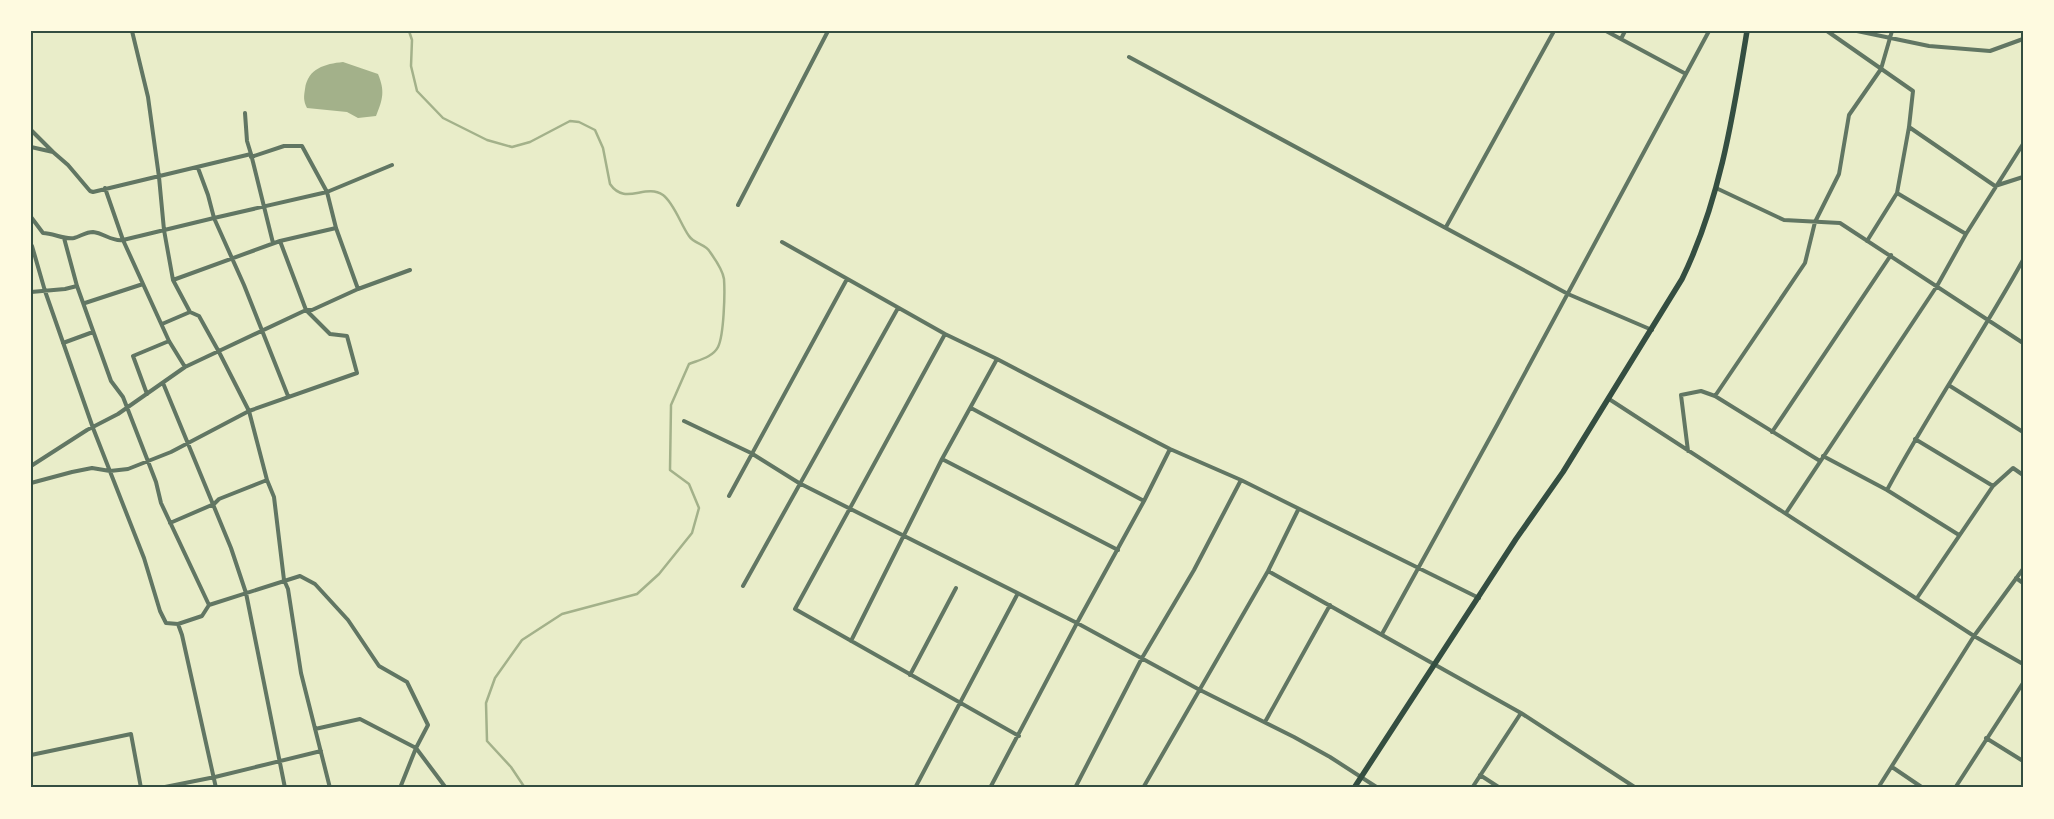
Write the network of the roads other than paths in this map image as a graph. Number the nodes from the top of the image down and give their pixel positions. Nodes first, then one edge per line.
1 (132, 31) edge
2 (828, 31) edge
3 (1554, 31) edge
4 (1606, 31) edge
5 (1625, 31) edge
6 (1709, 31) edge
7 (1747, 31) edge
8 (1827, 31) edge
9 (1856, 31) edge
10 (1892, 31) edge
11 (1621, 39) junction
12 (1891, 39) junction
13 (2023, 39) edge
14 (1129, 57) dead end
15 (1881, 70) junction
16 (1686, 74) junction
17 (245, 113) dead end
18 (1909, 127) junction
19 (31, 130) edge
20 (2023, 144) edge
21 (31, 147) edge
22 (53, 152) junction
23 (251, 155) junction
24 (392, 165) dead end
25 (198, 168) junction
26 (159, 177) junction
27 (2023, 177) edge
28 (1995, 186) junction
29 (106, 188) junction
30 (1716, 188) junction
31 (327, 192) junction
32 (1898, 193) junction
33 (738, 205) dead end
34 (264, 208) junction
35 (31, 217) edge
36 (214, 218) junction
37 (1814, 222) junction
38 (1446, 227) junction
39 (336, 228) junction
40 (164, 230) junction
41 (1966, 234) junction
42 (64, 238) junction
43 (123, 240) junction
44 (280, 241) junction
45 (1867, 241) junction
46 (782, 242) dead end
47 (273, 243) junction
48 (32, 246) dead end
49 (1891, 255) junction
50 (230, 258) junction
51 (2023, 260) edge
52 (410, 270) dead end
53 (847, 279) junction
54 (173, 280) junction
55 (143, 284) junction
56 (78, 286) junction
57 (1937, 286) junction
58 (358, 290) junction
59 (45, 291) junction
60 (31, 292) edge
61 (1568, 294) junction
62 (85, 303) junction
63 (898, 308) junction
64 (306, 310) junction
65 (190, 312) junction
66 (1990, 320) junction
67 (162, 324) junction
68 (261, 330) junction
69 (1652, 330) junction
70 (93, 332) junction
71 (945, 334) junction
72 (169, 341) junction
73 (63, 342) junction
74 (2023, 343) edge
75 (219, 352) junction
76 (997, 359) junction
77 (185, 367) junction
78 (163, 383) junction
79 (1950, 386) junction
80 (147, 394) junction
81 (288, 396) junction
82 (1715, 396) junction
83 (1609, 399) junction
84 (126, 408) junction
85 (970, 408) junction
86 (248, 411) junction
87 (684, 421) dead end
88 (93, 428) junction
89 (1772, 432) junction
90 (2023, 432) edge
91 (1915, 439) junction
92 (188, 442) junction
93 (1170, 449) junction
94 (1688, 451) junction
95 (751, 453) junction
96 (1823, 456) junction
97 (942, 459) junction
98 (1820, 461) junction
99 (148, 462) junction
100 (31, 466) edge
101 (110, 471) junction
102 (2023, 475) edge
103 (267, 480) junction
104 (1241, 480) junction
105 (31, 483) edge
106 (798, 483) junction
107 (1993, 486) junction
108 (1887, 490) junction
109 (729, 496) dead end
110 (1144, 501) junction
111 (214, 504) junction
112 (849, 510) junction
113 (1298, 510) junction
114 (1786, 513) junction
115 (170, 523) junction
116 (903, 535) junction
117 (1959, 535) junction
118 (1118, 550) junction
119 (1419, 567) junction
120 (2023, 568) edge
121 (1268, 571) junction
122 (2016, 578) junction
123 (284, 580) junction
124 (2023, 583) edge
125 (743, 586) dead end
126 (956, 588) dead end
127 (246, 593) junction
128 (1017, 595) junction
129 (1479, 598) junction
130 (1917, 598) junction
131 (209, 605) junction
132 (1330, 605) junction
133 (1077, 623) junction
134 (178, 624) junction
135 (1382, 634) junction
136 (1974, 636) junction
137 (851, 641) junction
138 (1142, 658) junction
139 (1435, 663) junction
140 (2023, 664) edge
141 (910, 675) junction
142 (2023, 684) edge
143 (1198, 689) junction
144 (959, 702) junction
145 (1521, 713) junction
146 (1265, 722) junction
147 (315, 729) junction
148 (1019, 736) junction
149 (1986, 738) junction
150 (416, 748) junction
151 (321, 751) junction
152 (31, 756) edge
153 (280, 761) junction
154 (2023, 761) edge
155 (1892, 767) junction
156 (1480, 775) junction
157 (215, 777) junction
158 (1361, 777) junction
159 (141, 788) edge
160 (160, 788) edge
161 (216, 788) edge
162 (285, 788) edge
163 (330, 788) edge
164 (400, 788) edge
165 (446, 788) edge
166 (915, 788) edge
167 (990, 788) edge
168 (1075, 788) edge
169 (1143, 788) edge
170 (1354, 788) edge
171 (1378, 788) edge
172 (1472, 788) edge
173 (1500, 788) edge
174 (1636, 788) edge
175 (1878, 788) edge
176 (1923, 788) edge
177 (1955, 788) edge

1 - 26 street
2 - 33 street
3 - 38 street
4 - 11 street
5 - 11 street
6 - 16 street
7 - 30 main road
8 - 15 street
9 - 12 street
10 - 12 street
11 - 16 street
12 - 13 street
12 - 15 street
14 - 38 street
15 - 18 street
15 - 37 street
16 - 61 street
17 - 23 street
18 - 28 street
18 - 32 street
19 - 22 street
20 - 28 street
21 - 22 street
22 - 29 street
23 - 25 street
23 - 31 street
23 - 34 street
24 - 31 street
25 - 26 street
25 - 36 street
26 - 29 street
26 - 40 street
27 - 28 street
28 - 41 street
29 - 43 street
30 - 37 street
30 - 69 main road
31 - 34 street
31 - 39 street
32 - 41 street
32 - 45 street
34 - 36 street
34 - 47 street
35 - 42 street
36 - 40 street
36 - 50 street
37 - 45 street
37 - 82 street
38 - 61 street
39 - 44 street
39 - 58 street
40 - 43 street
40 - 54 street
41 - 57 street
42 - 43 street
42 - 56 street
43 - 55 street
44 - 47 street
44 - 64 street
45 - 49 street
46 - 53 street
47 - 50 street
48 - 59 street
49 - 57 street
49 - 89 street
50 - 54 street
50 - 68 street
51 - 66 street
52 - 58 street
53 - 63 street
53 - 95 street
54 - 65 street
55 - 62 street
55 - 67 street
56 - 59 street
56 - 62 street
57 - 66 street
57 - 96 street
58 - 64 street
59 - 60 street
59 - 73 street
61 - 69 street
61 - 119 street
62 - 70 street
63 - 71 street
63 - 106 street
64 - 68 street
64 - 81 street
65 - 67 street
65 - 75 street
66 - 74 street
66 - 79 street
67 - 72 street
68 - 75 street
68 - 81 street
69 - 83 main road
70 - 73 street
70 - 84 street
71 - 76 street
71 - 112 street
72 - 77 street
72 - 80 street
73 - 88 street
75 - 77 street
75 - 86 street
76 - 85 street
76 - 93 street
77 - 78 street
78 - 80 street
78 - 92 street
79 - 90 street
79 - 91 street
80 - 84 street
81 - 86 street
82 - 89 street
82 - 94 street
83 - 94 street
83 - 129 main road
84 - 88 street
84 - 99 street
85 - 97 street
85 - 110 street
86 - 92 street
86 - 103 street
87 - 95 street
88 - 100 street
88 - 101 street
89 - 98 street
91 - 107 street
91 - 108 street
92 - 99 street
92 - 111 street
93 - 104 street
93 - 110 street
94 - 114 street
95 - 106 street
95 - 109 street
96 - 98 street
96 - 108 street
97 - 116 street
97 - 118 street
98 - 114 street
99 - 101 street
99 - 115 street
101 - 105 street
101 - 134 street
102 - 107 street
103 - 111 street
103 - 123 street
104 - 113 street
104 - 138 street
106 - 112 street
106 - 125 street
107 - 117 street
108 - 117 street
110 - 118 street
111 - 115 street
111 - 127 street
112 - 116 street
112 - 137 street
113 - 119 street
113 - 121 street
114 - 130 street
115 - 131 street
116 - 128 street
116 - 137 street
117 - 130 street
118 - 133 street
119 - 129 street
119 - 135 street
120 - 122 street
121 - 132 street
121 - 143 street
122 - 124 street
122 - 136 street
123 - 127 street
123 - 147 street
123 - 150 street
126 - 141 street
127 - 131 street
127 - 153 street
128 - 133 street
128 - 144 street
129 - 139 main road
130 - 136 street
131 - 134 street
132 - 135 street
132 - 146 street
133 - 138 street
133 - 148 street
134 - 157 street
135 - 139 street
136 - 140 street
136 - 155 street
137 - 141 street
138 - 143 street
138 - 168 street
139 - 145 street
139 - 158 main road
141 - 144 street
142 - 149 street
143 - 146 street
143 - 169 street
144 - 148 street
144 - 166 street
145 - 156 street
145 - 174 street
146 - 158 street
147 - 150 street
147 - 151 street
148 - 167 street
149 - 154 street
149 - 177 street
150 - 164 street
150 - 165 street
151 - 153 street
151 - 163 street
152 - 159 street
153 - 157 street
153 - 162 street
155 - 175 street
155 - 176 street
156 - 172 street
156 - 173 street
157 - 160 street
157 - 161 street
158 - 170 main road
158 - 171 street

